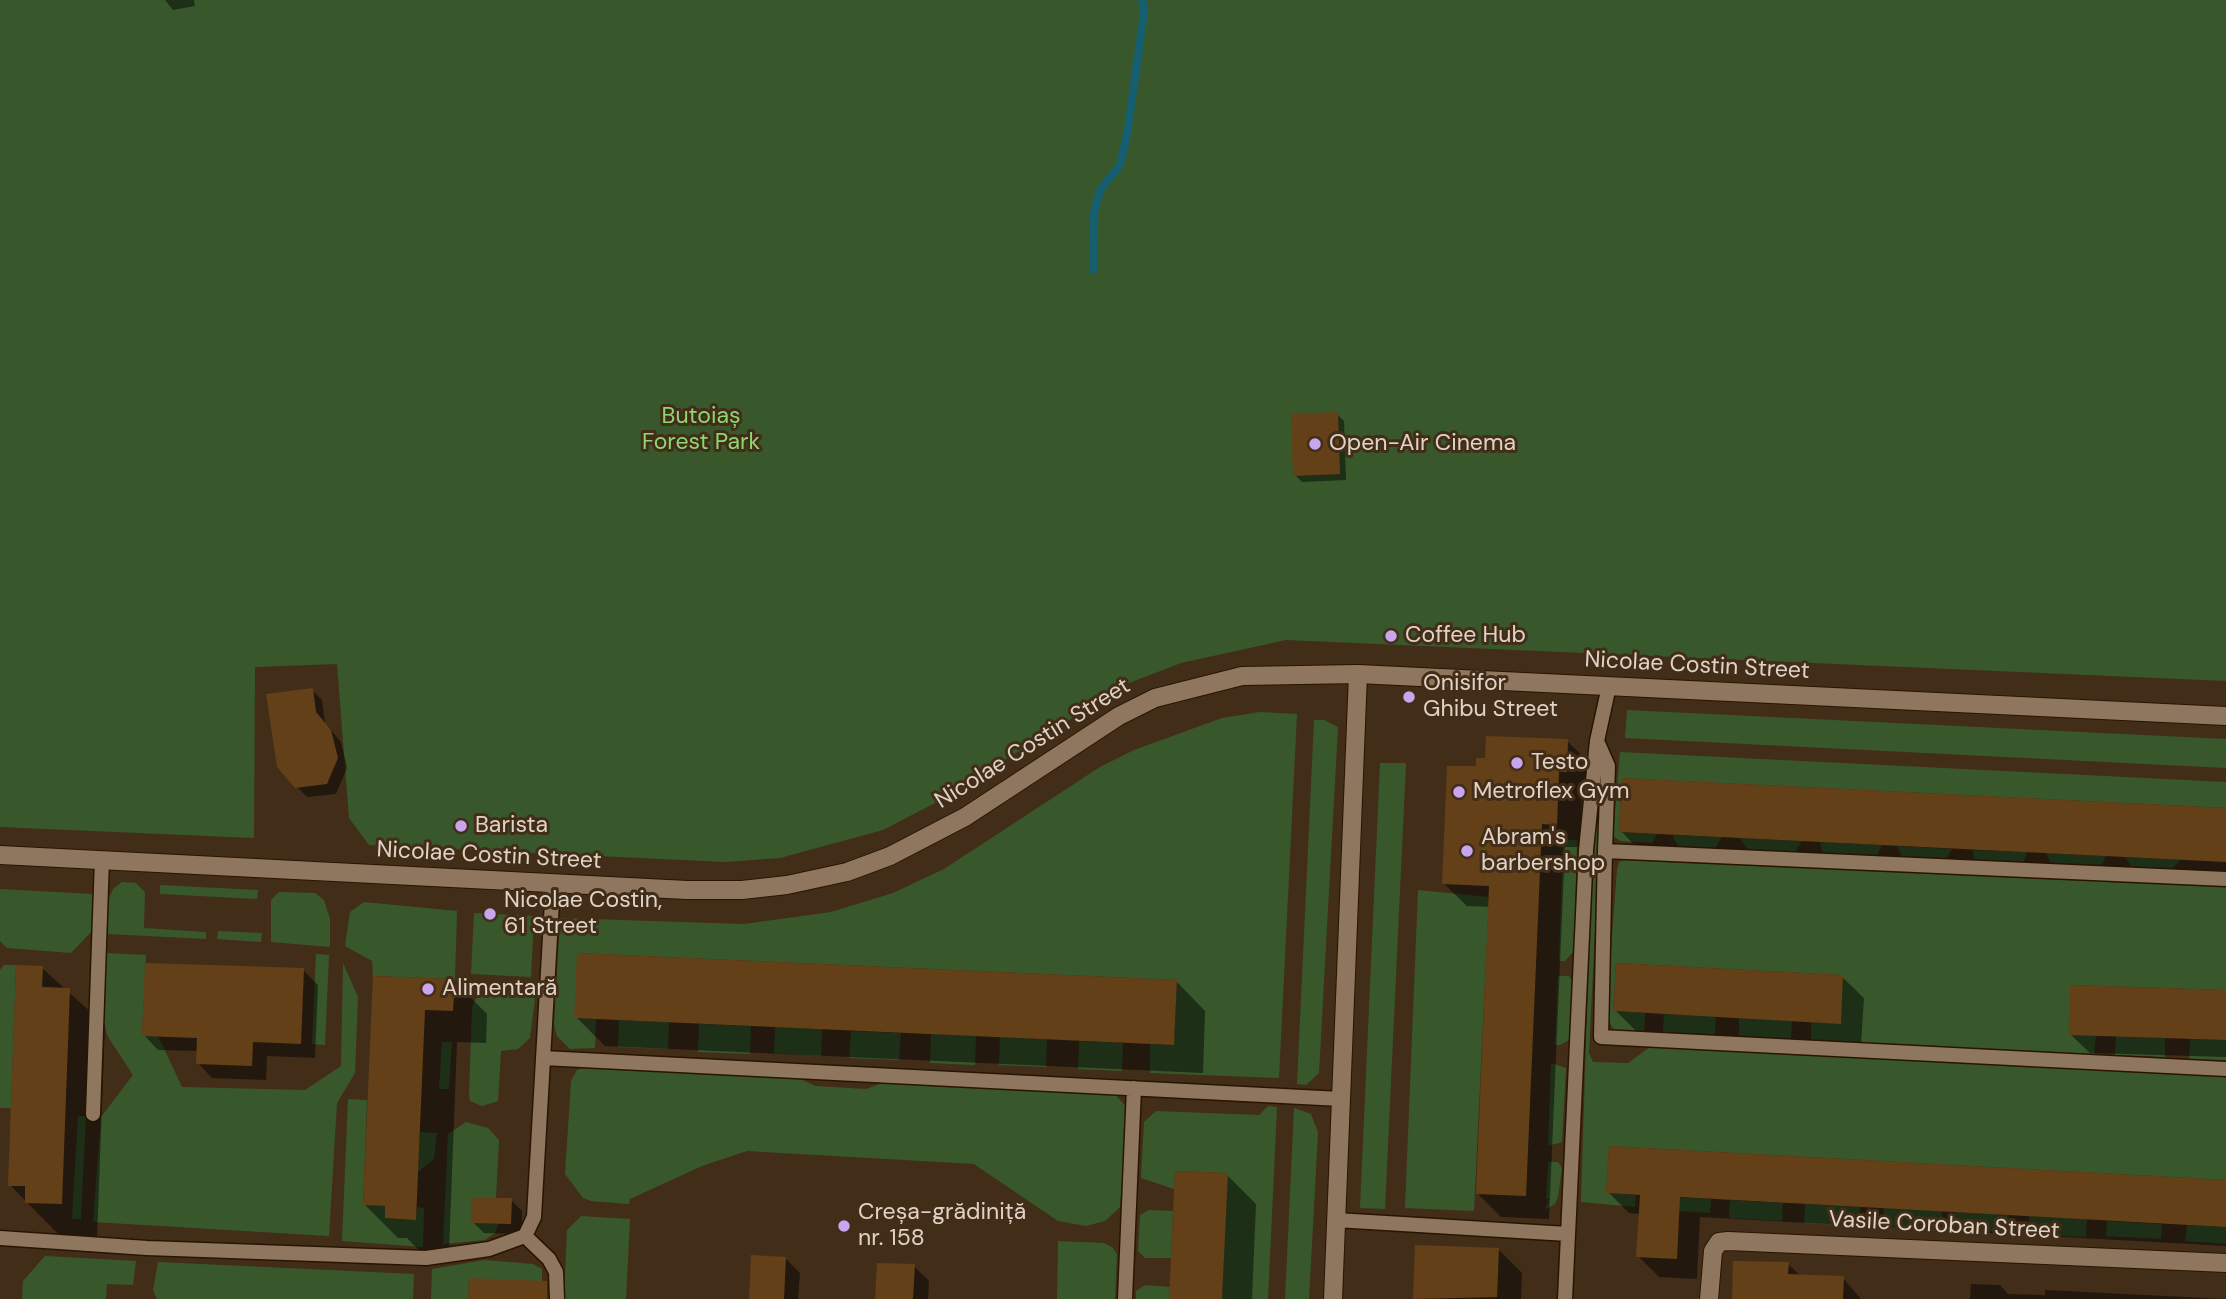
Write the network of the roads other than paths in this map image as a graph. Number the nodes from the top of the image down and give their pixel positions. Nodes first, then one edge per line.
1 (1359, 674) junction
2 (1609, 686) junction
3 (2226, 716) edge
4 (1597, 741) junction
5 (1605, 851) junction
6 (0, 855) edge
7 (102, 859) junction
8 (2226, 879) edge
9 (553, 884) junction
10 (543, 1058) junction
11 (2226, 1069) edge
12 (1135, 1088) junction
13 (1341, 1099) junction
14 (93, 1114) dead end
15 (1336, 1220) junction
16 (1568, 1234) junction
17 (525, 1236) junction
18 (0, 1238) edge
19 (2226, 1263) edge
20 (557, 1299) edge
21 (1125, 1299) edge
22 (1333, 1299) edge
23 (1565, 1299) edge
24 (1709, 1299) edge

1 - 2 main road, Nicolae Costin Street
1 - 9 main road, Nicolae Costin Street
1 - 13 main road
2 - 3 main road, Nicolae Costin Street
2 - 4 lane
4 - 5 lane
4 - 16 lane
5 - 8 lane
5 - 11 lane
6 - 7 main road, Nicolae Costin Street
7 - 9 main road, Nicolae Costin Street
7 - 14 lane
9 - 10 lane
10 - 12 lane
10 - 17 lane
12 - 13 lane
12 - 21 lane
13 - 15 main road
15 - 16 lane
15 - 22 main road
16 - 23 lane
17 - 18 lane
17 - 20 lane
19 - 24 main road, Vasile Coroban Street

